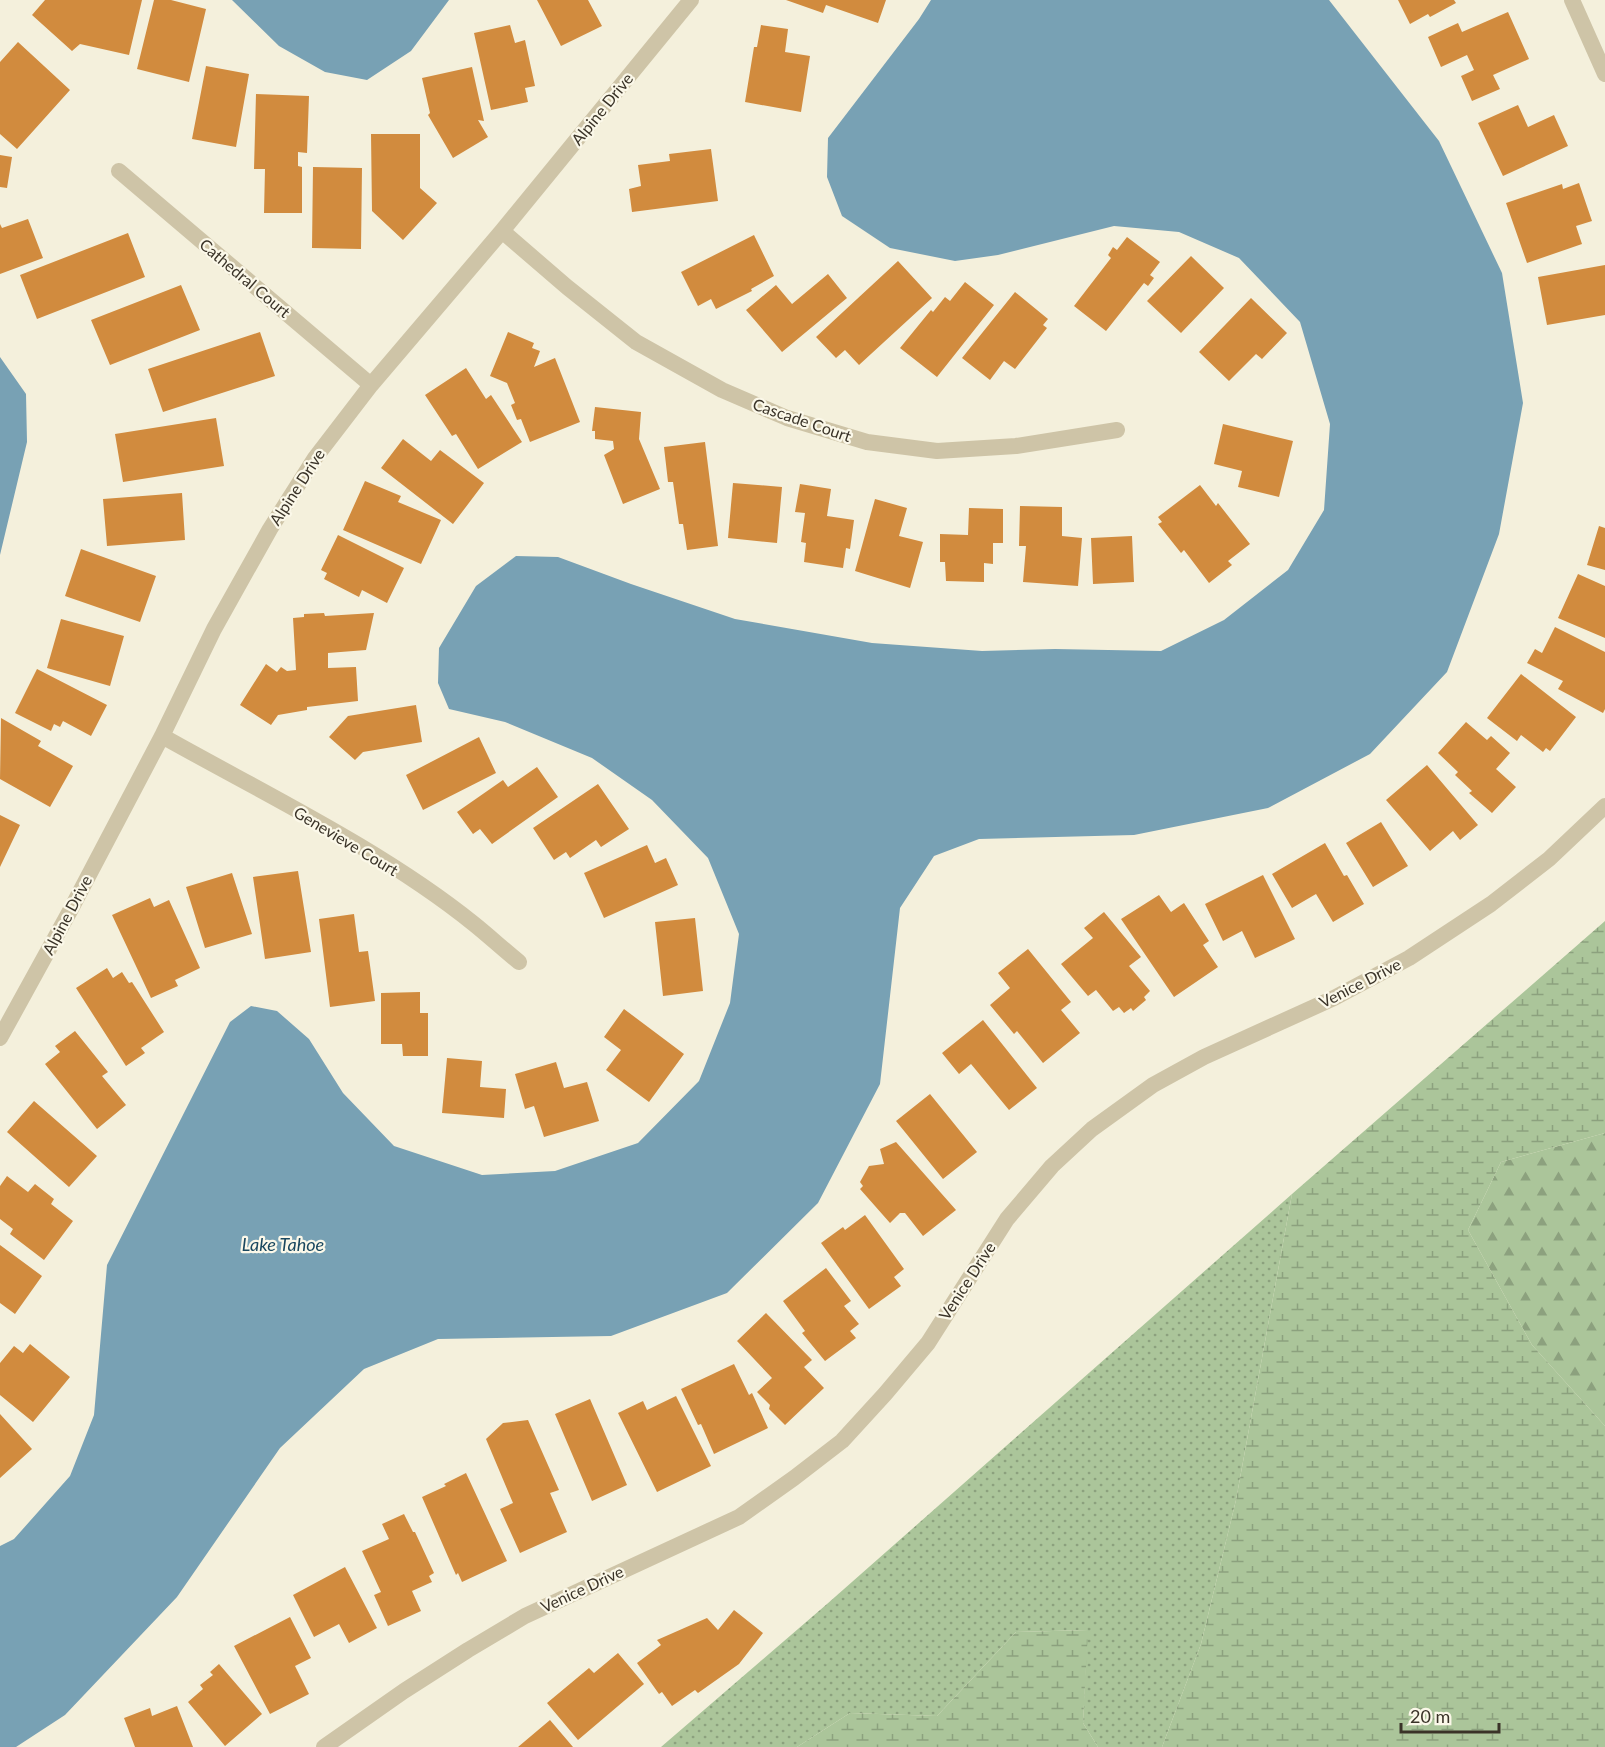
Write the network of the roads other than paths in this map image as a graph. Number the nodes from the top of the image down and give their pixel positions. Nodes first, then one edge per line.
1 (691, 0) edge
2 (1572, 0) edge
3 (1605, 74) edge
4 (119, 171) dead end
5 (502, 231) junction
6 (370, 385) junction
7 (1117, 430) dead end
8 (162, 736) junction
9 (1605, 806) edge
10 (519, 962) dead end
11 (0, 1038) edge
12 (324, 1747) edge

1 - 5 street, Alpine Drive
2 - 3 street
4 - 6 street, Cathedral Court
5 - 6 street, Alpine Drive
5 - 7 street, Cascade Court
6 - 8 street, Alpine Drive
8 - 10 street, Genevieve Court
8 - 11 street, Alpine Drive
9 - 12 street, Venice Drive

